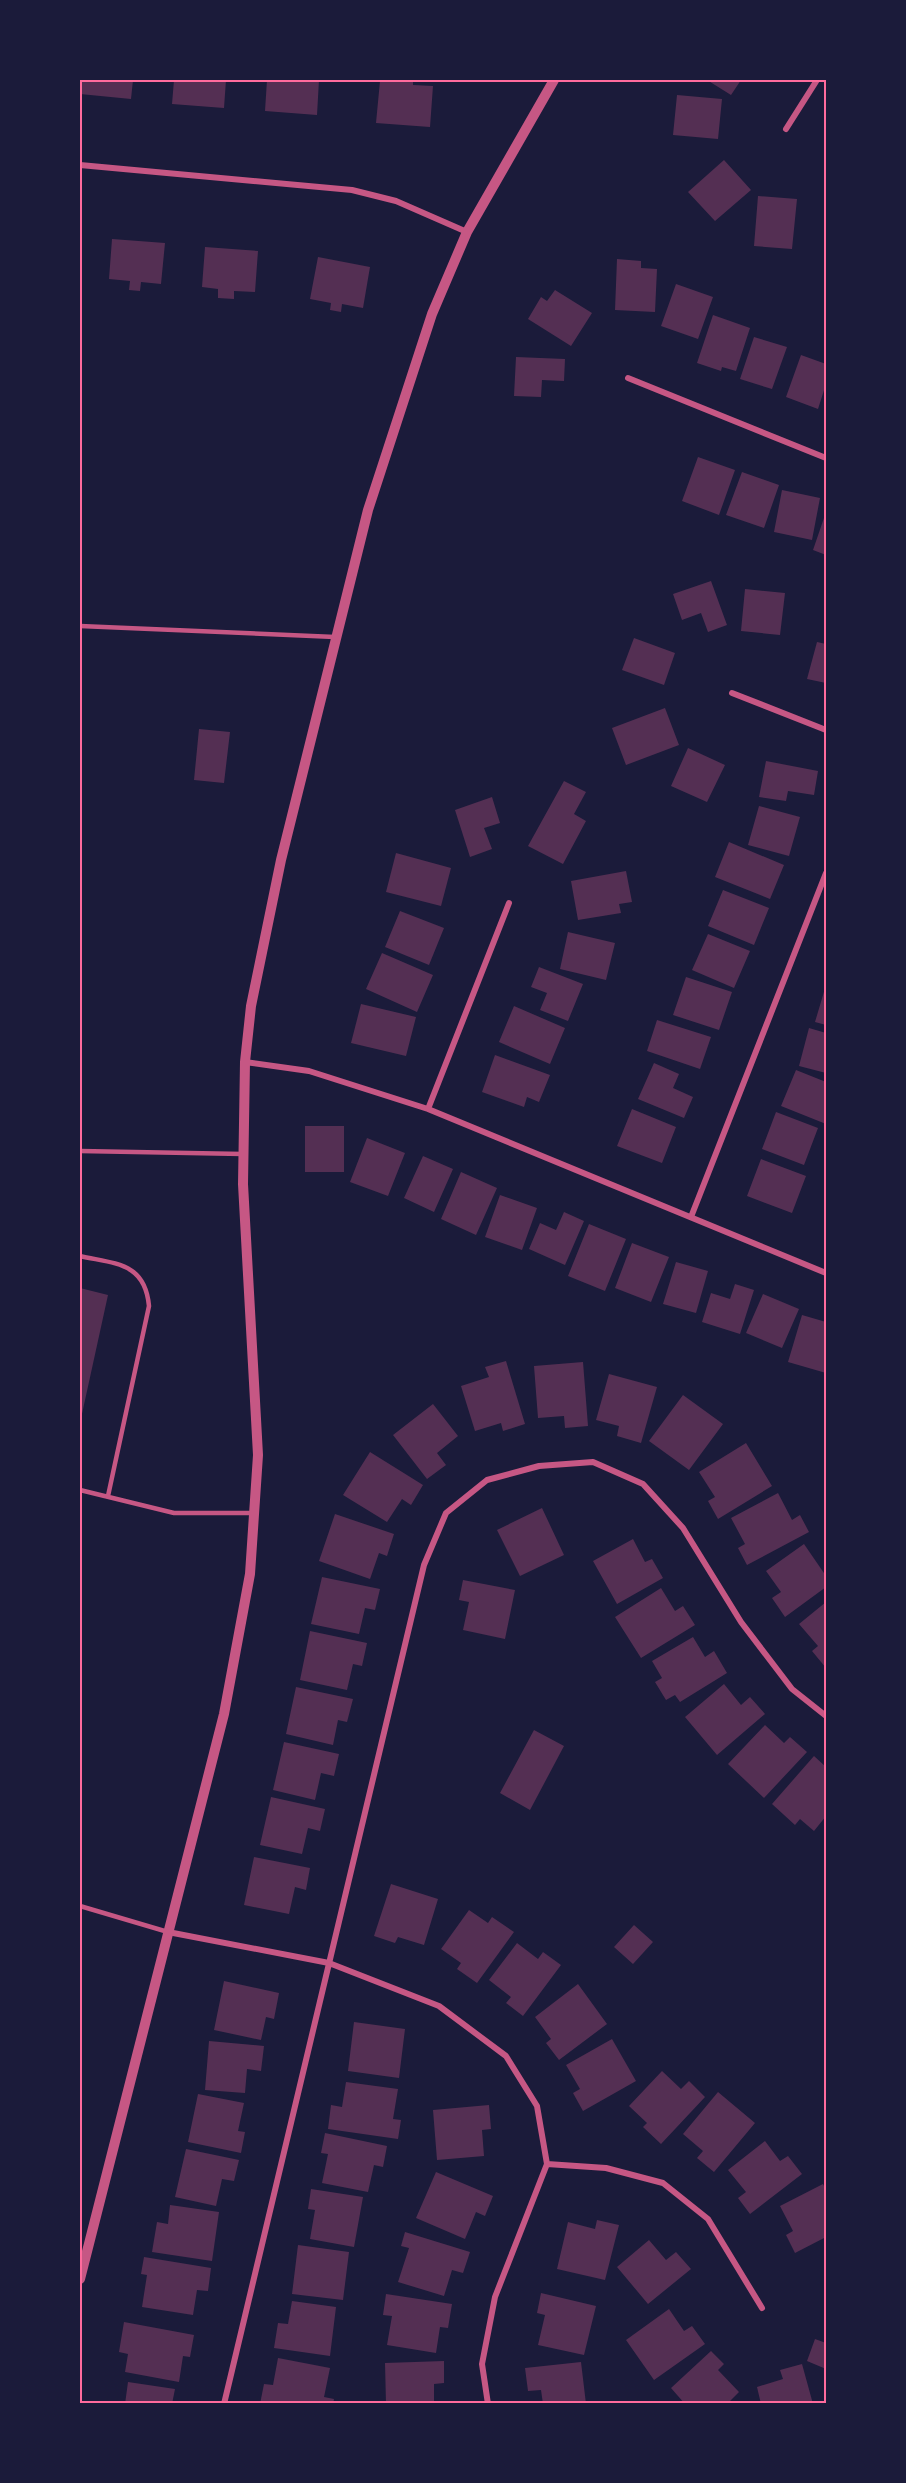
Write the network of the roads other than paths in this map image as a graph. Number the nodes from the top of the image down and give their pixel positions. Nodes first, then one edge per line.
1 (554, 80) edge
2 (817, 80) edge
3 (786, 129) dead end
4 (80, 165) edge
5 (467, 232) junction
6 (628, 378) dead end
7 (826, 458) edge
8 (80, 626) edge
9 (336, 637) junction
10 (732, 693) dead end
11 (826, 730) edge
12 (826, 873) edge
13 (509, 903) dead end
14 (245, 1062) junction
15 (428, 1109) junction
16 (80, 1151) edge
17 (243, 1154) junction
18 (691, 1217) junction
19 (80, 1256) edge
20 (826, 1273) edge
21 (80, 1490) edge
22 (108, 1496) junction
23 (255, 1513) junction
24 (826, 1716) edge
25 (80, 1906) edge
26 (168, 1932) junction
27 (329, 1964) junction
28 (547, 2164) junction
29 (80, 2279) edge
30 (762, 2308) dead end
31 (224, 2403) edge
32 (488, 2403) edge

1 - 5 street
2 - 3 street
4 - 5 street
5 - 9 street
6 - 7 street
8 - 9 lane
9 - 14 street
10 - 11 street
12 - 18 street
13 - 15 street
14 - 15 street
14 - 17 street
15 - 18 street
16 - 17 lane
17 - 23 street
18 - 20 street
19 - 22 lane
21 - 22 lane
22 - 23 lane
23 - 26 street
24 - 27 street
25 - 26 lane
26 - 27 street
26 - 29 street
27 - 28 street
27 - 31 street
28 - 30 street
28 - 32 street

